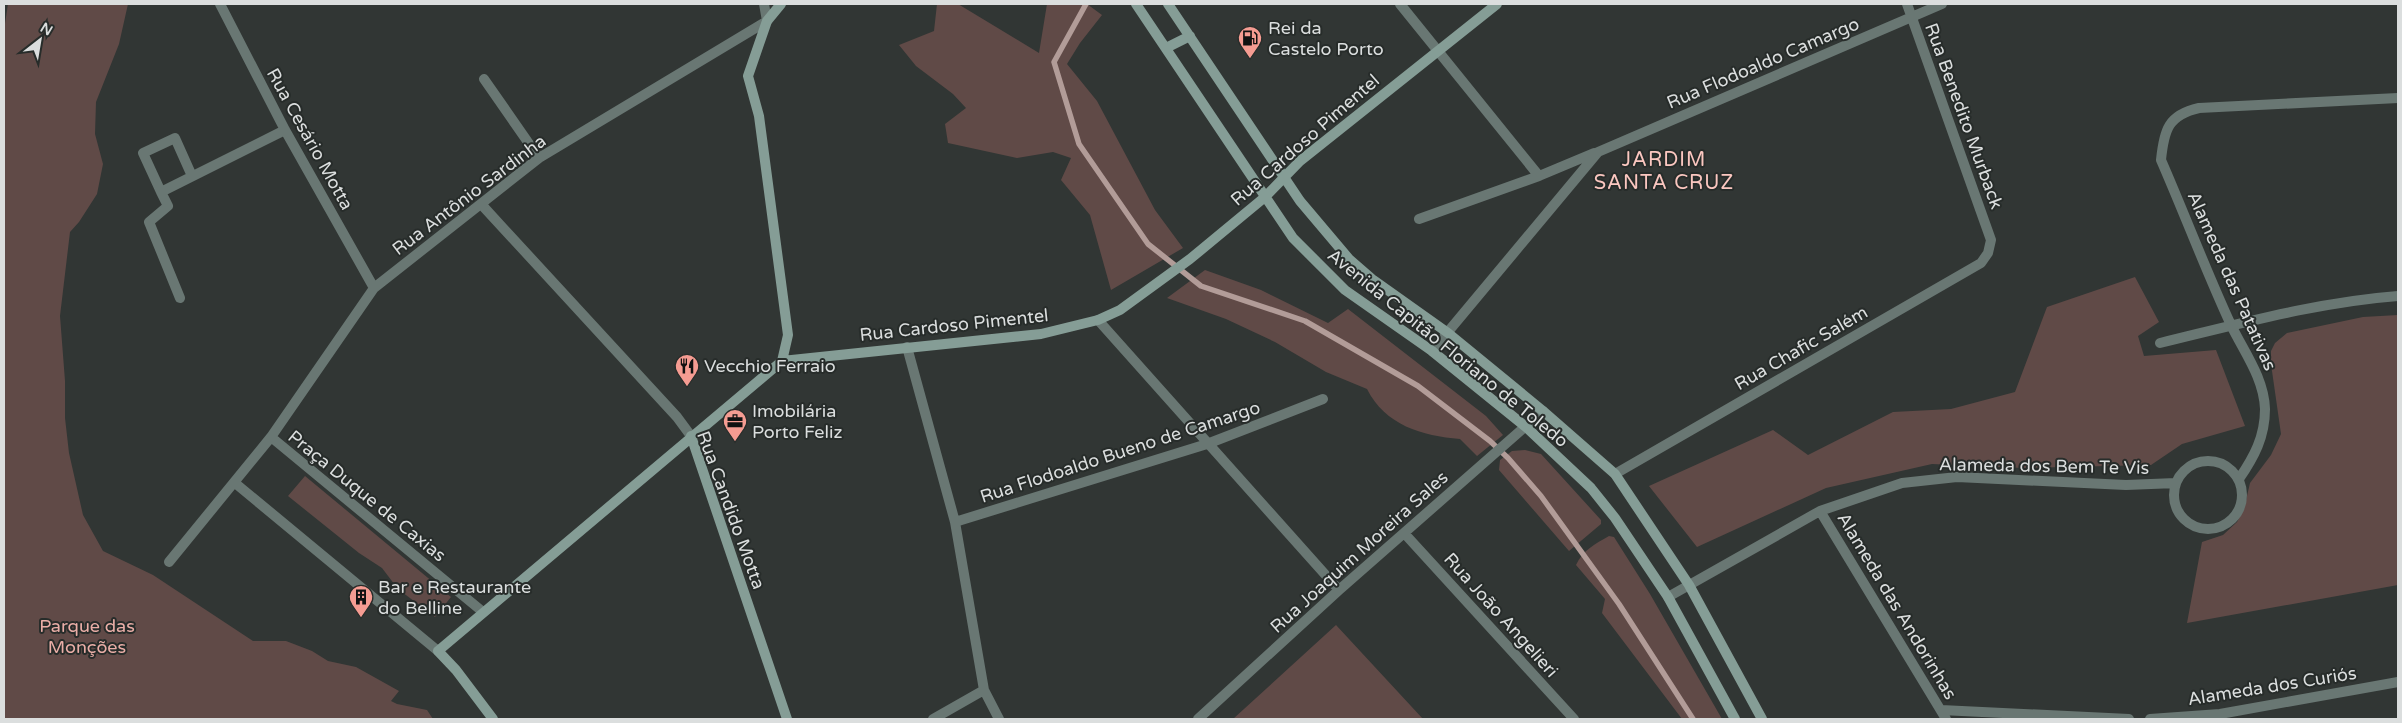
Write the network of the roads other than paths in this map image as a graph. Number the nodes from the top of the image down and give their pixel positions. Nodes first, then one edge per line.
1 (220, 4) edge
2 (764, 4) edge
3 (781, 4) edge
4 (1136, 4) edge
5 (1168, 4) edge
6 (1400, 4) edge
7 (1498, 4) edge
8 (1907, 4) edge
9 (1942, 4) edge
10 (1911, 17) junction
11 (767, 22) junction
12 (1190, 36) junction
13 (1166, 48) junction
14 (1437, 50) junction
15 (484, 78) dead end
16 (2398, 98) edge
17 (285, 130) junction
18 (1598, 152) junction
19 (539, 158) junction
20 (192, 176) junction
21 (1283, 176) junction
22 (1539, 176) junction
23 (161, 192) junction
24 (1265, 197) junction
25 (481, 204) junction
26 (1419, 219) dead end
27 (1991, 240) joint
28 (374, 288) junction
29 (2398, 296) edge
30 (180, 298) dead end
31 (1098, 320) junction
32 (2232, 325) junction
33 (1448, 333) junction
34 (2160, 344) dead end
35 (907, 347) junction
36 (1432, 351) junction
37 (782, 361) junction
38 (1323, 400) dead end
39 (1543, 411) junction
40 (1526, 426) junction
41 (691, 436) junction
42 (270, 437) junction
43 (1207, 444) junction
44 (1615, 474) junction
45 (2238, 479) junction
46 (235, 483) junction
47 (2176, 483) junction
48 (1820, 511) junction
49 (955, 522) junction
50 (1404, 533) junction
51 (169, 562) dead end
52 (1689, 585) junction
53 (1339, 590) junction
54 (1668, 597) junction
55 (483, 612) junction
56 (438, 650) junction
57 (2398, 682) edge
58 (984, 690) junction
59 (1941, 710) junction
60 (493, 719) edge
61 (787, 719) edge
62 (933, 719) edge
63 (999, 719) edge
64 (1198, 719) edge
65 (1574, 719) edge
66 (1734, 719) edge
67 (1762, 719) edge
68 (1946, 719) edge
69 (2129, 719) edge
70 (2150, 719) edge

1 - 17 street, Rua Cesário Motta
2 - 11 street
3 - 11 street
4 - 13 street, Avenida Capitão Floriano de Toledo
5 - 12 street, Avenida Capitão Floriano de Toledo
6 - 14 street
7 - 14 street, Rua Cardoso Pimentel
8 - 10 street, Rua Benedito Murback
9 - 10 street, Rua Flodoaldo Camargo
10 - 18 street, Rua Flodoaldo Camargo
10 - 27 street, Rua Benedito Murback
11 - 19 street, Rua Antônio Sardinha
11 - 37 street
12 - 13 street
12 - 21 street, Avenida Capitão Floriano de Toledo
13 - 24 street, Avenida Capitão Floriano de Toledo
14 - 21 street, Rua Cardoso Pimentel
14 - 22 street
15 - 19 street
16 - 32 street, Alameda das Patativas
17 - 20 street
17 - 28 street, Rua Cesário Motta
18 - 22 street, Rua Flodoaldo Camargo
18 - 33 street, Rua Flodoaldo Camargo
19 - 25 street, Rua Antônio Sardinha
20 - 23 street
20 - 23 street
21 - 24 street, Rua Cardoso Pimentel
21 - 33 street, Avenida Capitão Floriano de Toledo
22 - 26 street, Rua Flodoaldo Camargo
23 - 30 street
24 - 31 street, Rua Cardoso Pimentel
24 - 36 street, Avenida Capitão Floriano de Toledo
25 - 28 street, Rua Antônio Sardinha
25 - 41 street, Rua Candido Motta
27 - 44 street, Rua Chafic Salém
28 - 42 street, Rua Antônio Sardinha
29 - 32 street
31 - 35 street, Rua Cardoso Pimentel
31 - 43 street
32 - 34 street
32 - 45 street, Alameda das Patativas
33 - 36 street, Rua Flodoaldo Camargo
33 - 39 street, Avenida Capitão Floriano de Toledo
35 - 37 street, Rua Cardoso Pimentel
35 - 49 street
36 - 40 street, Avenida Capitão Floriano de Toledo
37 - 41 street
38 - 43 street, Rua Flodoaldo Bueno de Camargo
39 - 40 street, Rua Joaquim Moreira Sales
39 - 44 street, Avenida Capitão Floriano de Toledo
40 - 50 street, Rua Joaquim Moreira Sales
40 - 54 street, Avenida Capitão Floriano de Toledo
41 - 55 street
41 - 61 street, Rua Candido Motta
42 - 46 street, Praça Duque de Caxias
42 - 55 street, Praça Duque de Caxias
43 - 49 street, Rua Flodoaldo Bueno de Camargo
43 - 53 street
44 - 52 street, Avenida Capitão Floriano de Toledo
45 - 47 street
45 - 47 street
46 - 51 street, Praça Duque de Caxias
46 - 56 street
47 - 48 street, Alameda dos Bem Te Vis
48 - 52 street, Alameda dos Bem Te Vis
48 - 59 street, Alameda das Andorinhas
49 - 58 street
50 - 53 street, Rua Joaquim Moreira Sales
50 - 65 street, Rua João Angelieri
52 - 54 street, Alameda dos Bem Te Vis
52 - 67 street, Avenida Capitão Floriano de Toledo
53 - 64 street, Rua Joaquim Moreira Sales
54 - 66 street, Avenida Capitão Floriano de Toledo
55 - 56 street
56 - 60 street
57 - 70 street, Alameda dos Curiós
58 - 62 street
58 - 63 street
59 - 68 street, Alameda das Andorinhas
59 - 69 street

